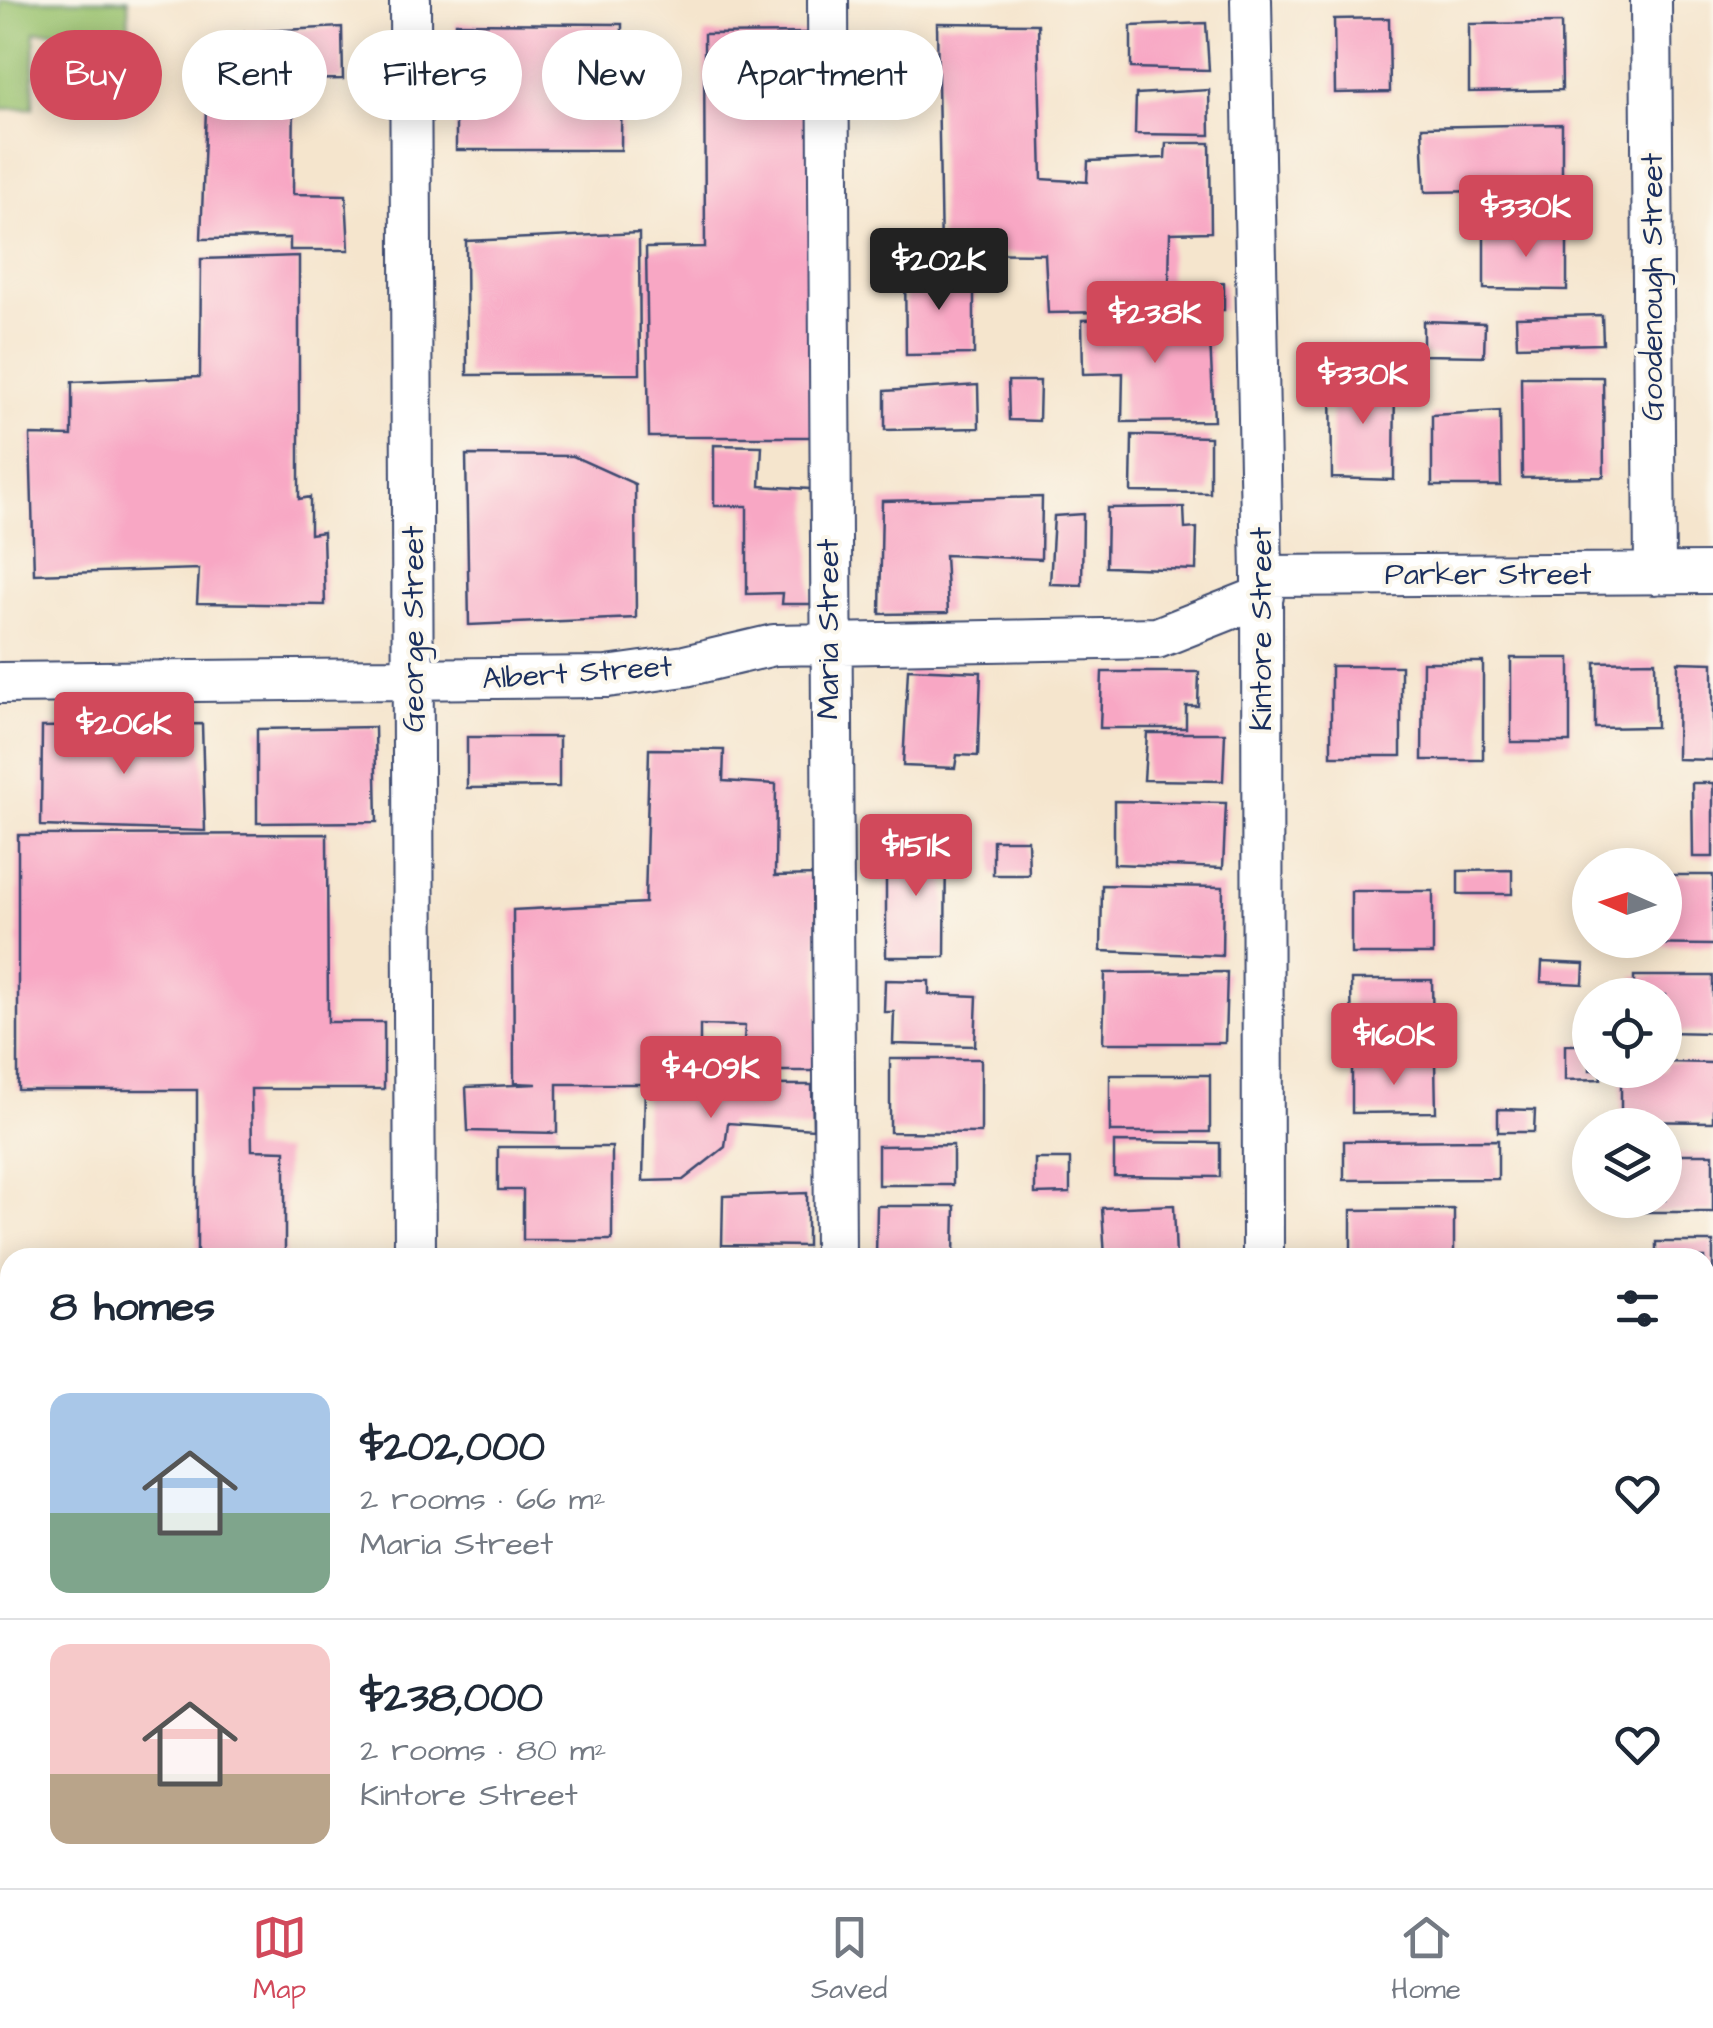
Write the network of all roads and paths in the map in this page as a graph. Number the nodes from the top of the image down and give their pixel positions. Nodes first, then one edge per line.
1 (410, 0) edge
2 (828, 0) edge
3 (1251, 0) edge
4 (1651, 0) edge
5 (1713, 573) edge
6 (1656, 574) junction
7 (1262, 586) junction
8 (829, 645) junction
9 (414, 682) junction
10 (0, 683) edge
11 (415, 1248) edge
12 (834, 1248) edge
13 (1263, 1248) edge

1 - 9 street, George Street
2 - 8 street, Maria Street
3 - 7 street, Kintore Street
4 - 6 street, Goodenough Street
5 - 6 street, Parker Street
6 - 7 street, Parker Street
7 - 8 street, Albert Street
7 - 13 street, Kintore Street
8 - 9 street, Albert Street
8 - 12 street, Maria Street
9 - 10 street, Albert Street
9 - 11 street, George Street

